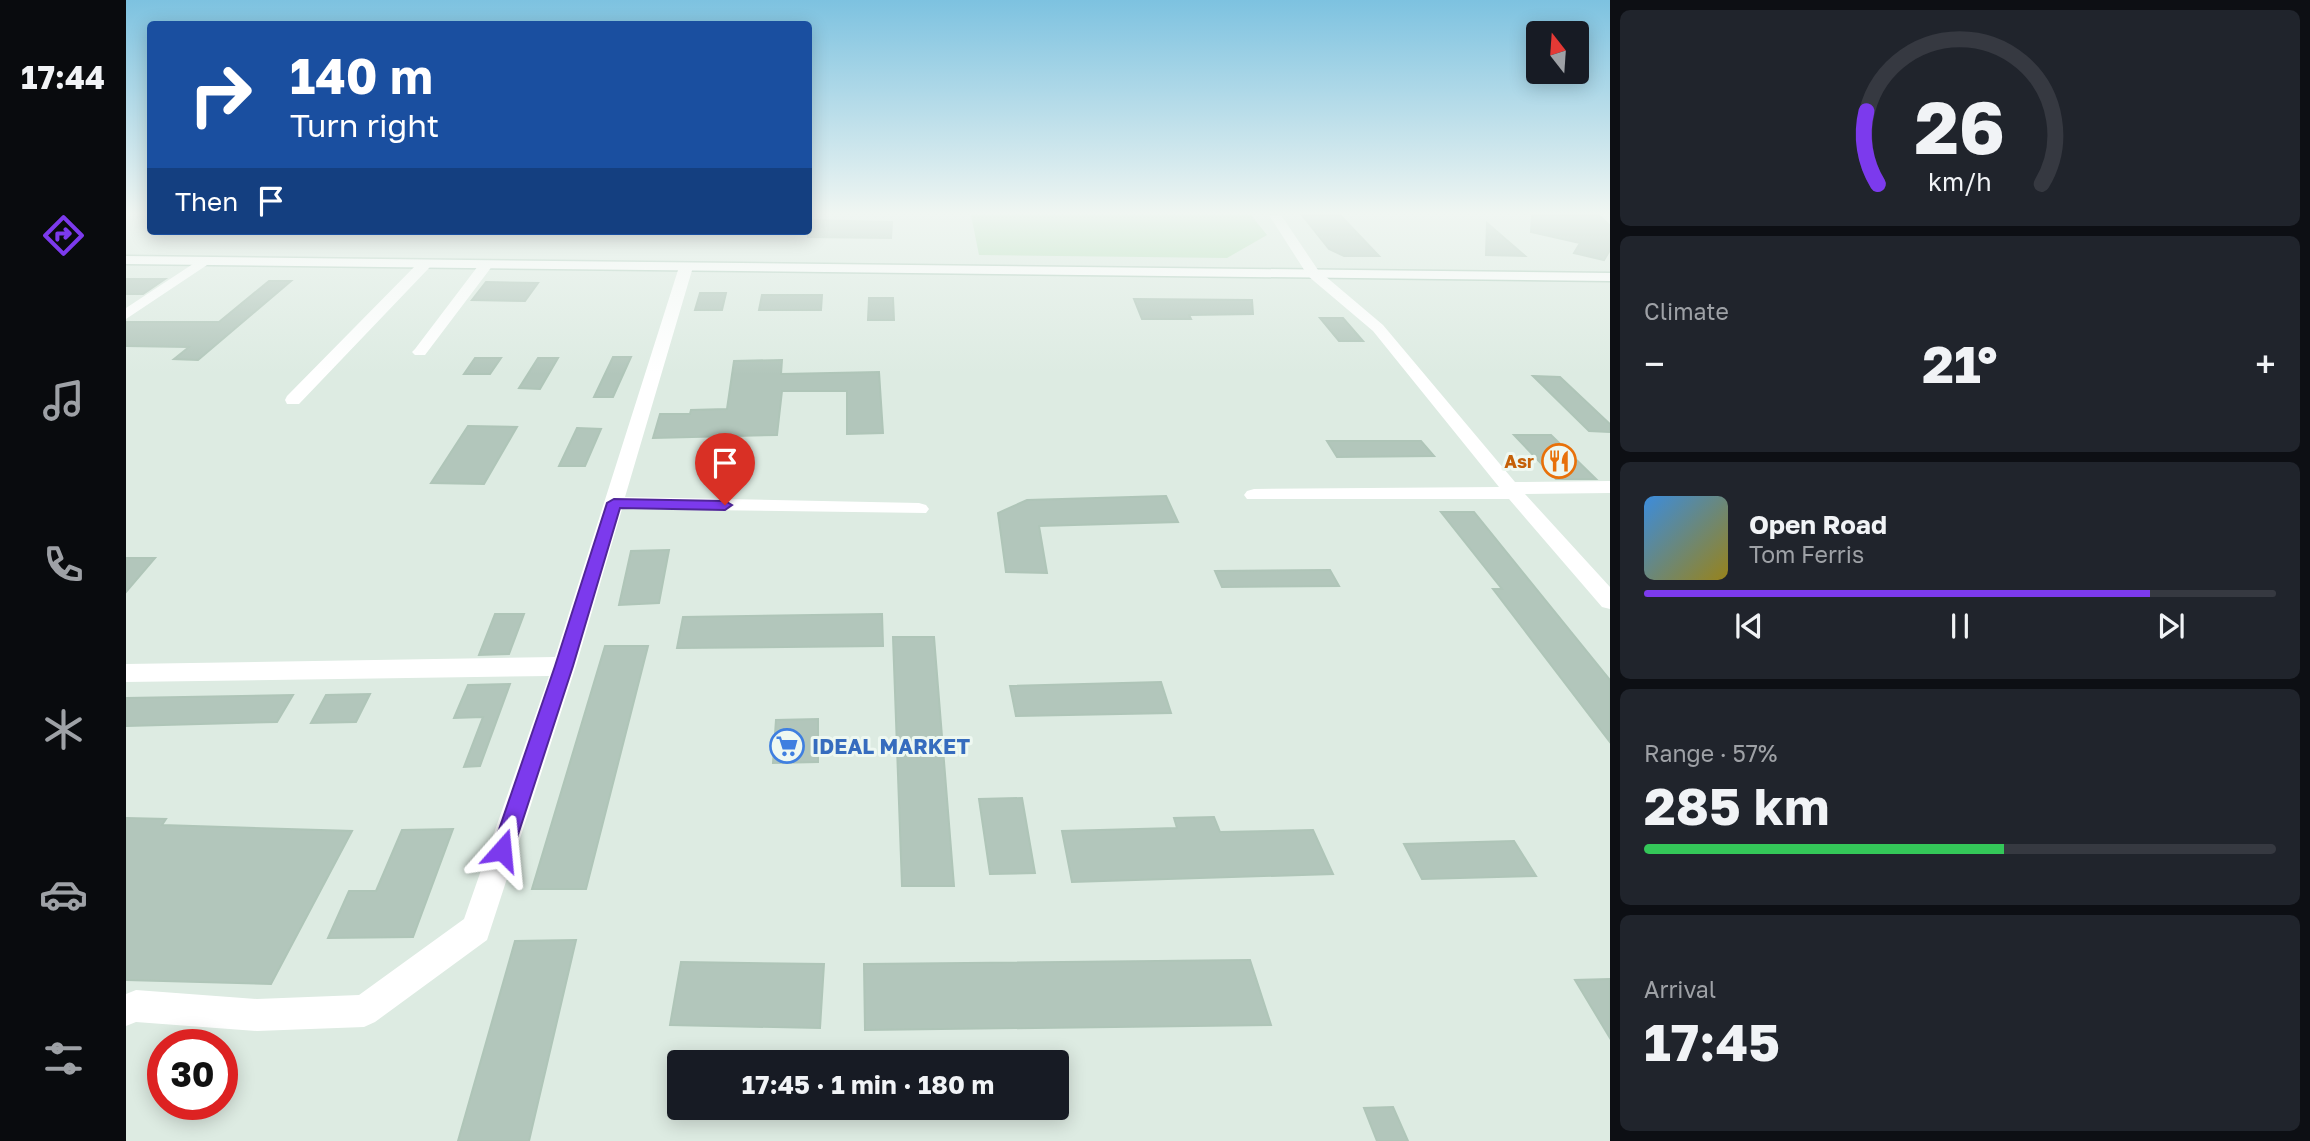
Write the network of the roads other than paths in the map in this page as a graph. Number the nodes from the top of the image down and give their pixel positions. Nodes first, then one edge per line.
1 (193, 268) edge
2 (420, 268) edge
3 (484, 268) edge
4 (686, 268) edge
5 (816, 268) edge
6 (1310, 268) edge
7 (1313, 273) junction
8 (1610, 277) edge
9 (126, 315) edge
10 (420, 352) dead end
11 (293, 400) dead end
12 (1610, 487) edge
13 (1512, 490) junction
14 (1254, 495) dead end
15 (614, 503) junction
16 (919, 509) dead end
17 (1610, 601) edge
18 (564, 666) junction
19 (126, 673) edge
20 (126, 1010) edge

1 - 9 street
2 - 11 street
3 - 10 street
4 - 15 street
5 - 7 street
6 - 7 street
7 - 8 street
7 - 13 street
12 - 13 street
13 - 14 street
13 - 17 street
15 - 16 street
15 - 18 street
18 - 19 street
18 - 20 street

